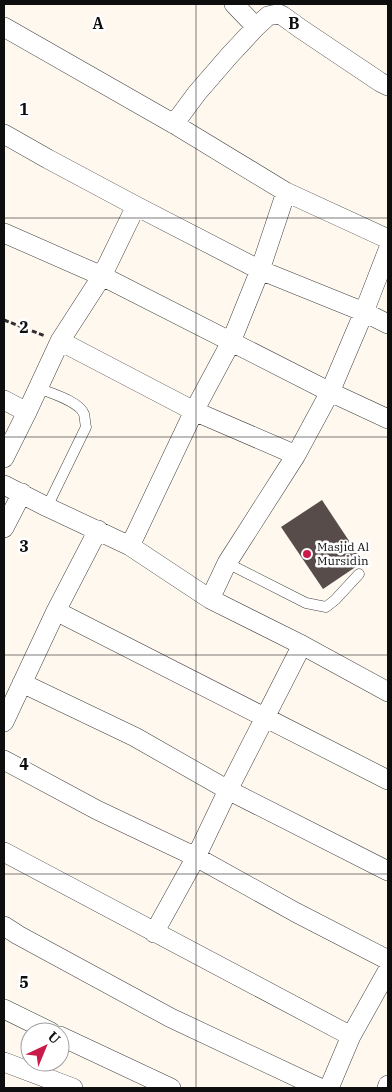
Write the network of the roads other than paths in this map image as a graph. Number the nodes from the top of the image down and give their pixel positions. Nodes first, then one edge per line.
1 (234, 4) edge
2 (4, 27) edge
3 (256, 27) junction
4 (388, 86) edge
5 (174, 124) junction
6 (4, 134) edge
7 (286, 192) junction
8 (136, 206) junction
9 (4, 233) edge
10 (388, 239) edge
11 (388, 250) edge
12 (260, 270) junction
13 (102, 276) junction
14 (364, 312) junction
15 (388, 324) edge
16 (60, 342) junction
17 (230, 342) junction
18 (38, 388) junction
19 (330, 392) junction
20 (4, 400) edge
21 (194, 411) junction
22 (27, 412) junction
23 (388, 419) edge
24 (296, 456) junction
25 (4, 458) edge
26 (4, 485) edge
27 (22, 493) junction
28 (47, 507) junction
29 (4, 528) edge
30 (98, 530) junction
31 (130, 546) junction
32 (227, 563) junction
33 (359, 574) dead end
34 (210, 599) junction
35 (56, 611) junction
36 (302, 645) junction
37 (22, 683) junction
38 (388, 692) edge
39 (265, 717) junction
40 (4, 722) edge
41 (4, 760) edge
42 (388, 780) edge
43 (228, 790) junction
44 (196, 857) junction
45 (6, 860) edge
46 (388, 871) edge
47 (4, 926) edge
48 (154, 933) junction
49 (388, 960) edge
50 (388, 970) edge
51 (4, 1010) edge
52 (30, 1022) edge
53 (351, 1036) junction
54 (70, 1041) edge
55 (4, 1062) edge
56 (73, 1088) edge
57 (171, 1088) edge
58 (320, 1088) edge
59 (329, 1088) edge

1 - 3 street
2 - 5 street
3 - 4 street
3 - 5 street
5 - 7 street
6 - 8 street
7 - 10 street
7 - 12 street
8 - 12 street
8 - 13 street
9 - 13 street
11 - 14 street
12 - 14 street
12 - 17 street
13 - 16 street
13 - 17 street
14 - 15 street
14 - 19 street
16 - 18 street
16 - 21 street
17 - 19 street
17 - 21 street
18 - 22 street
18 - 28 lane
19 - 23 street
19 - 24 street
20 - 22 street
21 - 24 street
21 - 31 street
22 - 25 street
24 - 32 street
26 - 27 street
27 - 28 street
27 - 29 street
28 - 30 street
30 - 31 street
30 - 35 street
31 - 34 street
32 - 33 lane
32 - 34 street
34 - 36 street
35 - 37 street
35 - 39 street
36 - 38 street
36 - 39 street
37 - 40 street
37 - 43 street
39 - 42 street
39 - 43 street
41 - 44 street
43 - 44 street
43 - 46 street
44 - 48 street
44 - 49 street
45 - 48 street
47 - 58 street
48 - 53 street
50 - 53 street
51 - 52 street
53 - 59 street
54 - 57 street
55 - 56 street

